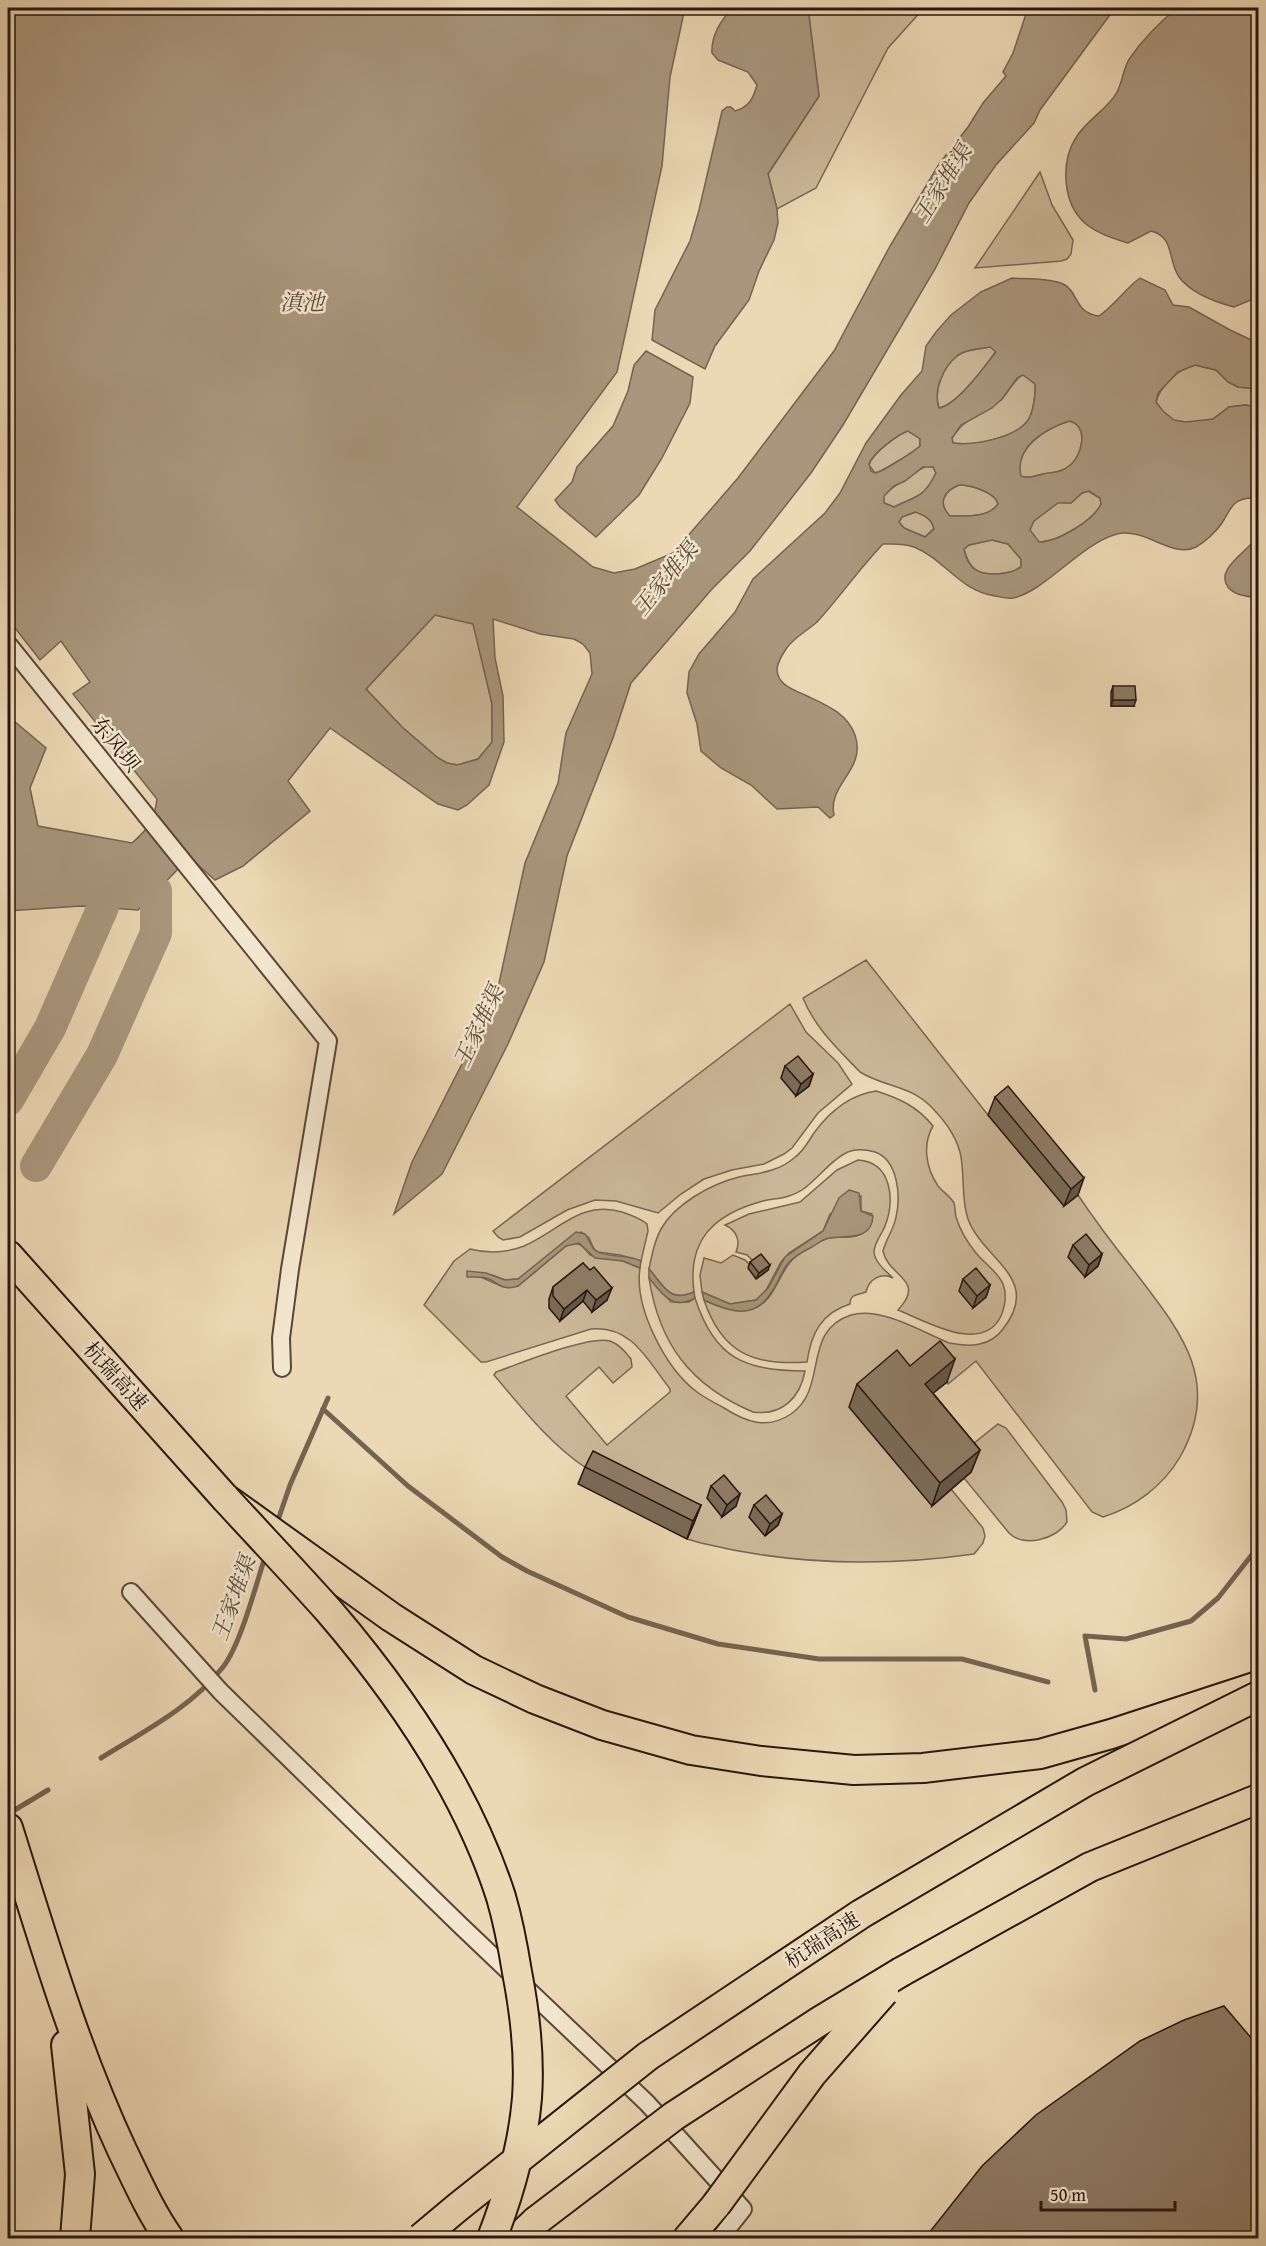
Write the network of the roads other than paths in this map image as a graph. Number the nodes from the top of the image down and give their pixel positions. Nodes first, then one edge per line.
1 (8, 644) edge
2 (8, 1255) edge
3 (282, 1368) dead end
4 (225, 1498) junction
5 (131, 1592) dead end
6 (1258, 1686) edge
7 (1258, 1696) edge
8 (1258, 1799) edge
9 (8, 1828) edge
10 (42, 1937) junction
11 (901, 1972) junction
12 (75, 2238) edge
13 (169, 2238) edge
14 (421, 2238) edge
15 (492, 2238) edge
16 (518, 2238) edge
17 (688, 2238) edge
18 (720, 2238) edge

1 - 3 street, 东风坝
2 - 4 highway, 杭瑞高速
4 - 6 highway, bridge
4 - 15 highway, bridge
5 - 18 street
7 - 14 highway, 杭瑞高速, bridge
8 - 11 highway
9 - 10 highway
10 - 12 highway
10 - 13 highway
11 - 16 highway, bridge
11 - 17 highway, bridge

